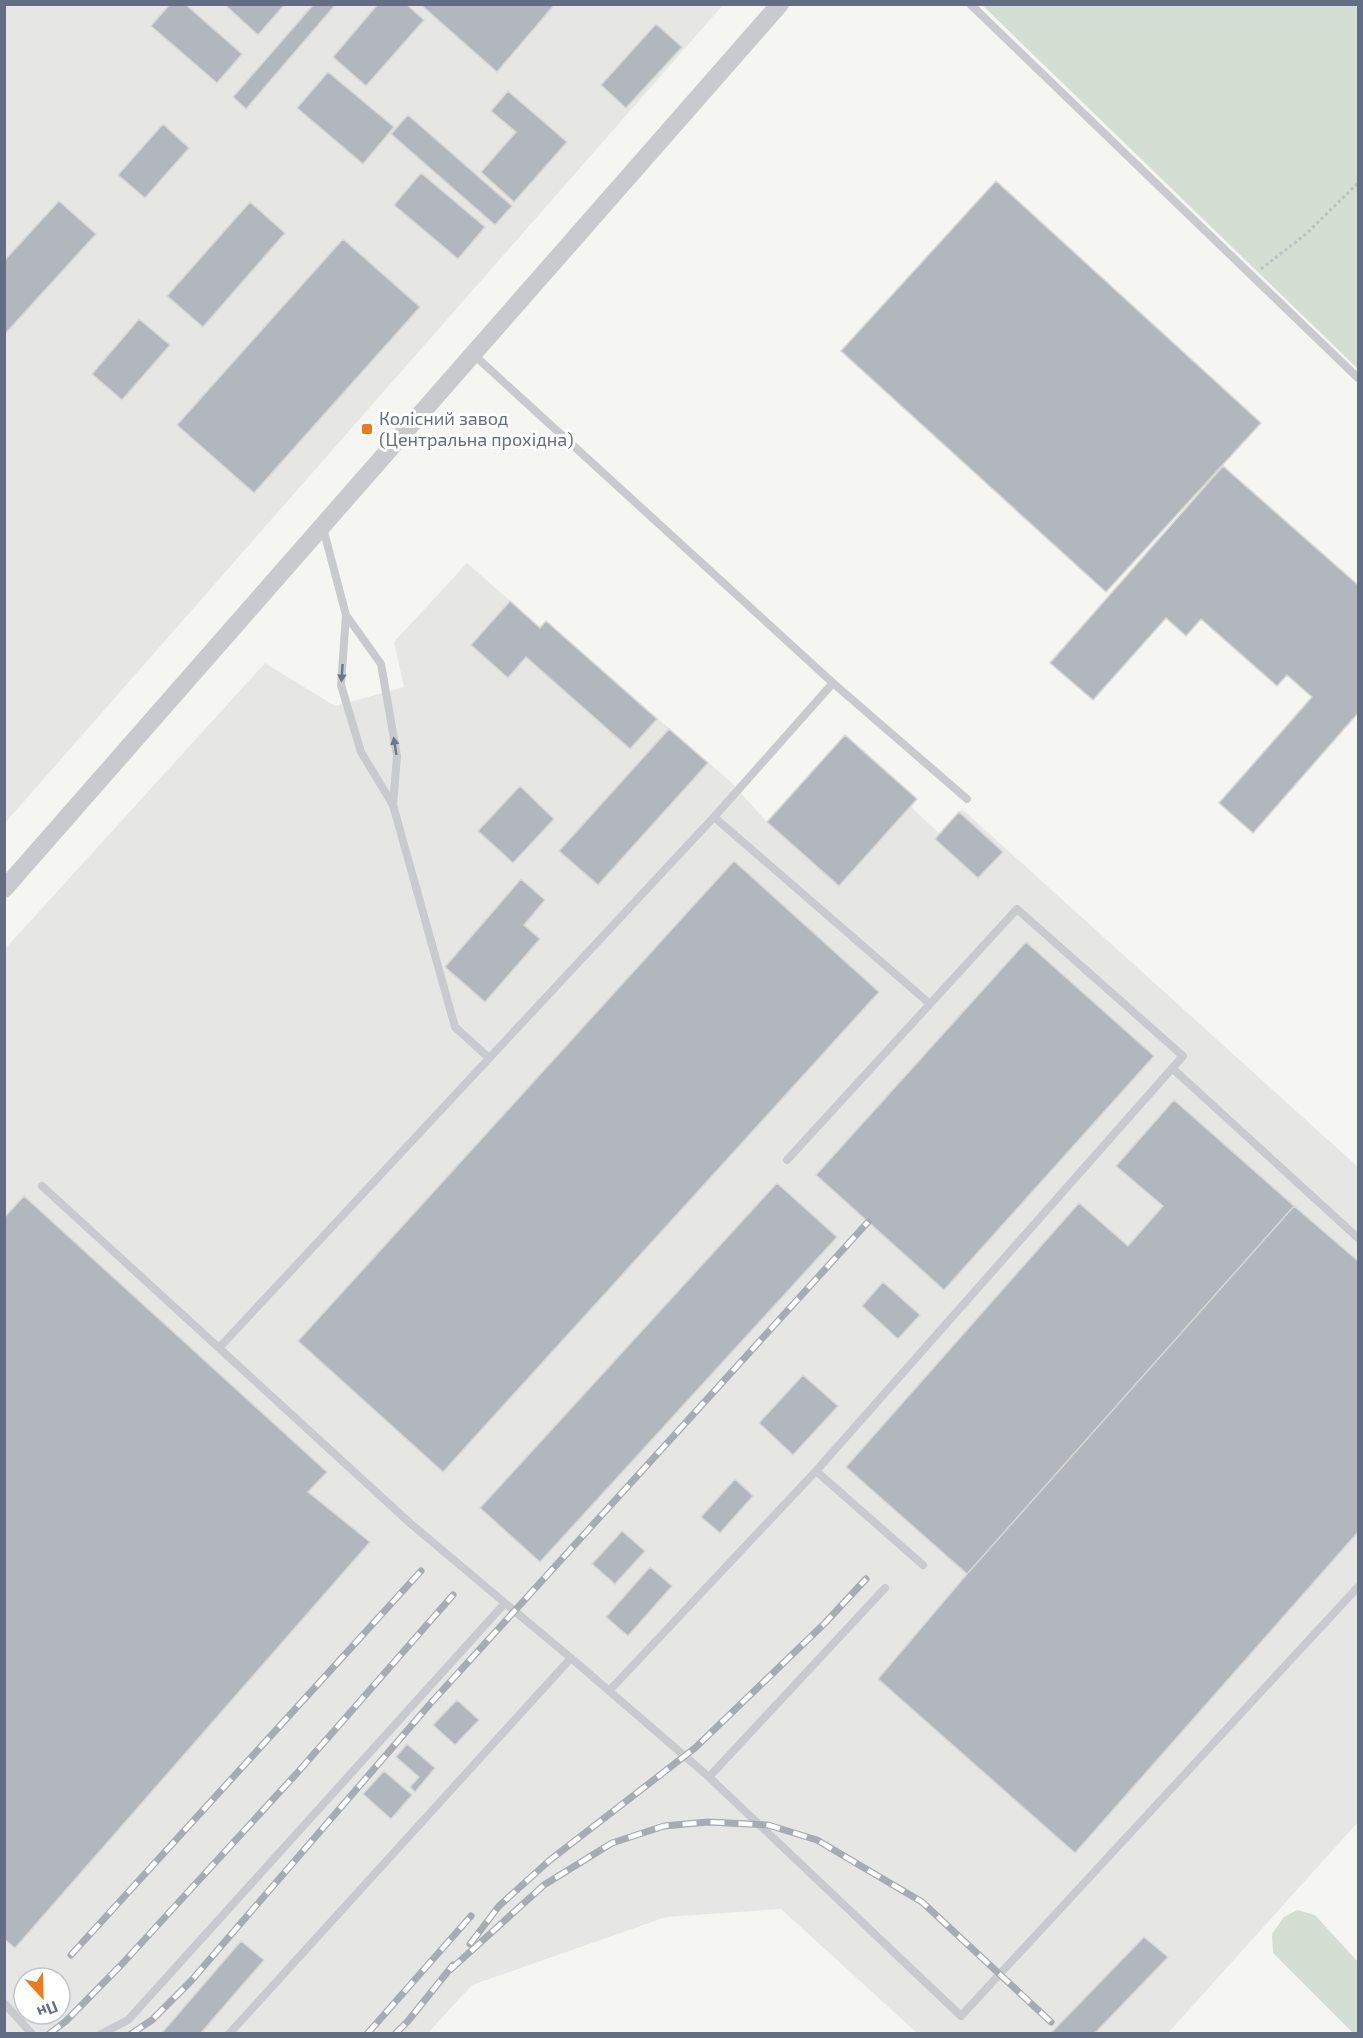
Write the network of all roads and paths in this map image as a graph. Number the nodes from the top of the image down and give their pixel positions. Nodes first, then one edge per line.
1 (780, 4) edge
2 (970, 4) edge
3 (1359, 183) edge
4 (1254, 275) junction
5 (473, 354) junction
6 (1359, 378) edge
7 (322, 526) junction
8 (346, 615) junction
9 (833, 682) junction
10 (967, 799) dead end
11 (393, 805) junction
12 (714, 817) junction
13 (4, 889) edge
14 (930, 1004) junction
15 (489, 1058) junction
16 (1172, 1068) junction
17 (787, 1160) dead end
18 (42, 1186) dead end
19 (1359, 1238) edge
20 (219, 1348) junction
21 (816, 1471) junction
22 (923, 1565) dead end
23 (1359, 1587) edge
24 (885, 1588) dead end
25 (505, 1604) junction
26 (571, 1658) junction
27 (609, 1691) junction
28 (709, 1777) junction
29 (4, 2002) edge
30 (32, 2034) edge
31 (101, 2034) edge
32 (229, 2034) edge

1 - 5 street
2 - 4 lane
3 - 4 path
4 - 6 lane
5 - 7 street
5 - 9 lane
7 - 8 lane
7 - 13 street
8 -> 11 lane
11 -> 8 lane
9 - 10 lane
9 - 12 lane
11 - 15 lane
12 - 14 lane
12 - 15 lane
14 - 16 lane
14 - 17 lane
15 - 20 lane
16 - 19 lane
16 - 21 lane
18 - 20 lane
20 - 25 lane
21 - 22 lane
21 - 27 lane
23 - 28 lane
24 - 28 lane
25 - 26 lane
25 - 31 lane
26 - 27 lane
26 - 32 lane
27 - 28 lane
29 - 30 lane

